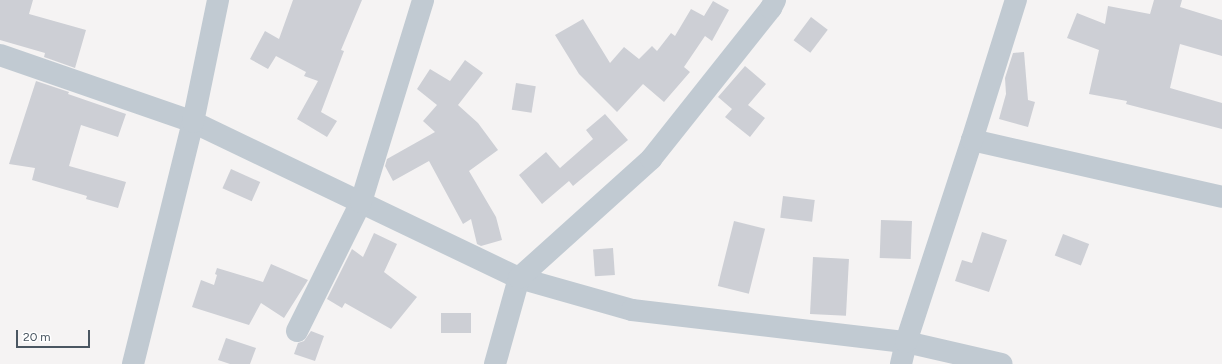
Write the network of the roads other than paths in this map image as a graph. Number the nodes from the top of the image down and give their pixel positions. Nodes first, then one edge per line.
1 (218, 0) edge
2 (423, 0) edge
3 (774, 0) edge
4 (1016, 0) edge
5 (0, 55) edge
6 (193, 122) junction
7 (972, 140) junction
8 (1222, 197) edge
9 (361, 202) junction
10 (519, 278) junction
11 (297, 331) dead end
12 (906, 342) junction
13 (133, 364) edge
14 (495, 364) edge
15 (901, 364) edge
16 (1002, 364) edge

1 - 6 street
2 - 9 street
3 - 10 street
4 - 7 street
5 - 6 street
6 - 9 street
6 - 13 street
7 - 8 street
7 - 12 street
9 - 10 street
9 - 11 street
10 - 12 street
10 - 14 street
12 - 15 street
12 - 16 street

